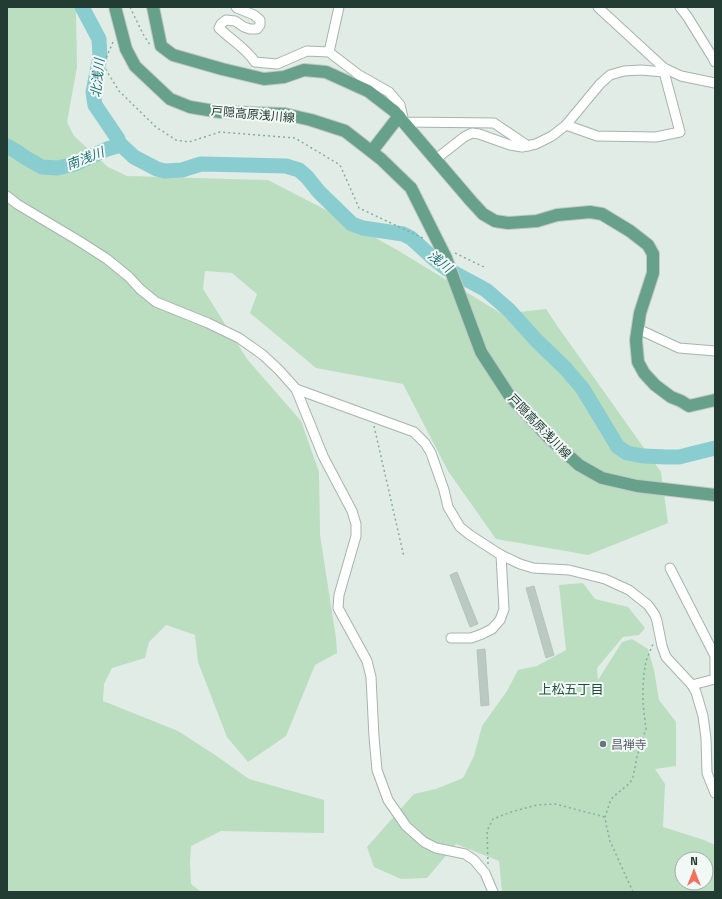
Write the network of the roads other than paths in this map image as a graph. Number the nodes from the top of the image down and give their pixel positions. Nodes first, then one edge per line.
1 (115, 7) edge
2 (154, 7) edge
3 (236, 7) edge
4 (339, 7) edge
5 (598, 7) edge
6 (680, 7) edge
7 (329, 52) junction
8 (714, 59) edge
9 (664, 70) junction
10 (715, 81) edge
11 (401, 119) junction
12 (566, 125) junction
13 (528, 146) junction
14 (372, 152) junction
15 (436, 159) junction
16 (7, 196) edge
17 (638, 329) junction
18 (715, 351) edge
19 (296, 389) junction
20 (715, 400) edge
21 (715, 496) edge
22 (501, 555) junction
23 (670, 568) dead end
24 (452, 638) dead end
25 (715, 656) edge
26 (715, 680) edge
27 (692, 685) junction
28 (715, 793) edge
29 (493, 892) edge

1 - 14 main road, 戸隠高原浅川線, bridge
2 - 11 main road
3 - 7 street
4 - 7 street
5 - 9 street
6 - 8 street
7 - 11 street
9 - 10 street
9 - 12 street
9 - 12 street
11 - 13 street
11 - 14 main road
11 - 15 main road
12 - 13 street
13 - 15 street
14 - 21 main road, 戸隠高原浅川線, bridge
15 - 17 main road
16 - 19 street
17 - 18 street
17 - 20 main road
19 - 22 street
19 - 29 street
22 - 24 street
22 - 27 street
23 - 25 street
25 - 26 street
26 - 27 street
27 - 28 street

